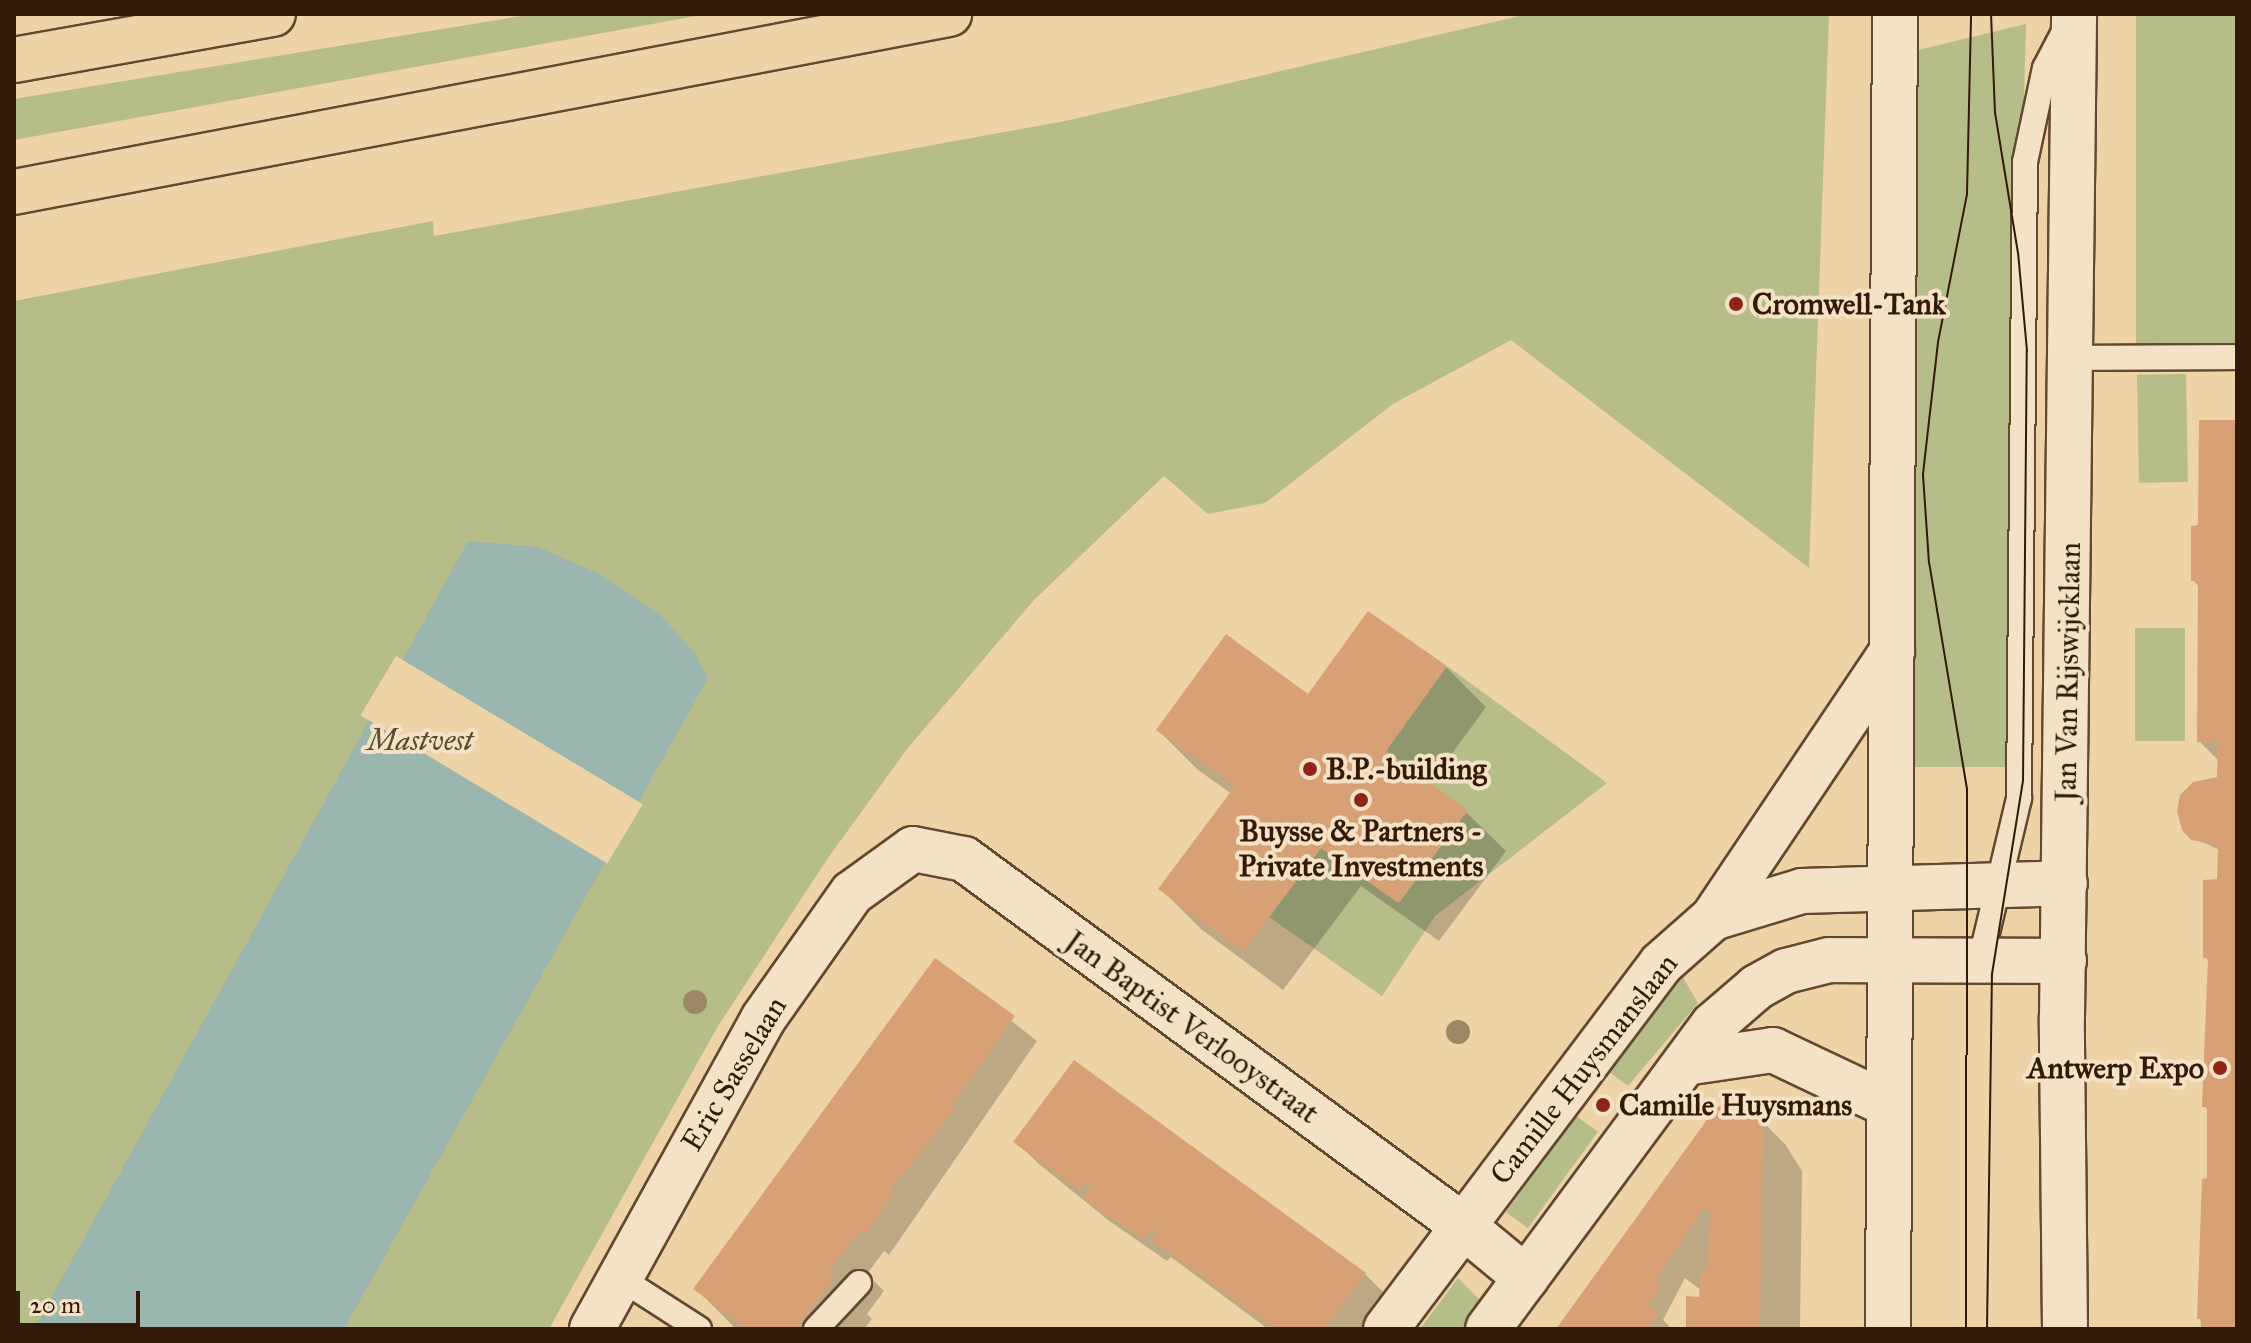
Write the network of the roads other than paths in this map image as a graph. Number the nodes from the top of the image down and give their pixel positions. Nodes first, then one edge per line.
1 (273, 14) edge
2 (949, 14) edge
3 (2074, 14) edge
4 (1895, 34) edge
5 (14, 60) edge
6 (14, 192) edge
7 (2237, 357) edge
8 (2071, 358) junction
9 (1892, 652) junction
10 (913, 849) joint
11 (2065, 883) junction
12 (1998, 885) junction
13 (1891, 887) junction
14 (1713, 918) junction
15 (1890, 957) junction
16 (1981, 958) junction
17 (2064, 961) junction
18 (1685, 1063) junction
19 (1889, 1105) junction
20 (1462, 1225) junction
21 (620, 1278) junction
22 (1526, 1278) junction
23 (859, 1283) dead end
24 (592, 1329) edge
25 (699, 1329) edge
26 (816, 1329) edge
27 (1386, 1329) edge
28 (1488, 1329) edge
29 (1888, 1329) edge
30 (2065, 1329) edge

1 - 5 highway
2 - 6 highway
3 - 8 street, Jan Van Rijswijcklaan
3 - 12 lane
4 - 9 street
7 - 8 lane
8 - 11 street, Jan Van Rijswijcklaan
9 - 13 street
9 - 14 street, Camille Huysmanslaan
10 - 20 street, Jan Baptist Verlooystraat
10 - 21 street, Eric Sasselaan
11 - 12 street, Camille Huysmanslaan
11 - 17 street, Jan Van Rijswijcklaan
12 - 13 street, Camille Huysmanslaan
12 - 16 lane
13 - 14 street, Camille Huysmanslaan
13 - 15 street
14 - 20 street, Camille Huysmanslaan
15 - 16 street
15 - 18 street
15 - 19 street
16 - 17 street
17 - 30 street, Jan Van Rijswijcklaan
18 - 19 street
18 - 22 street
19 - 29 street
20 - 22 street
20 - 27 street, Camille Huysmanslaan
21 - 24 street, Eric Sasselaan
21 - 25 lane
22 - 28 street
23 - 26 lane

